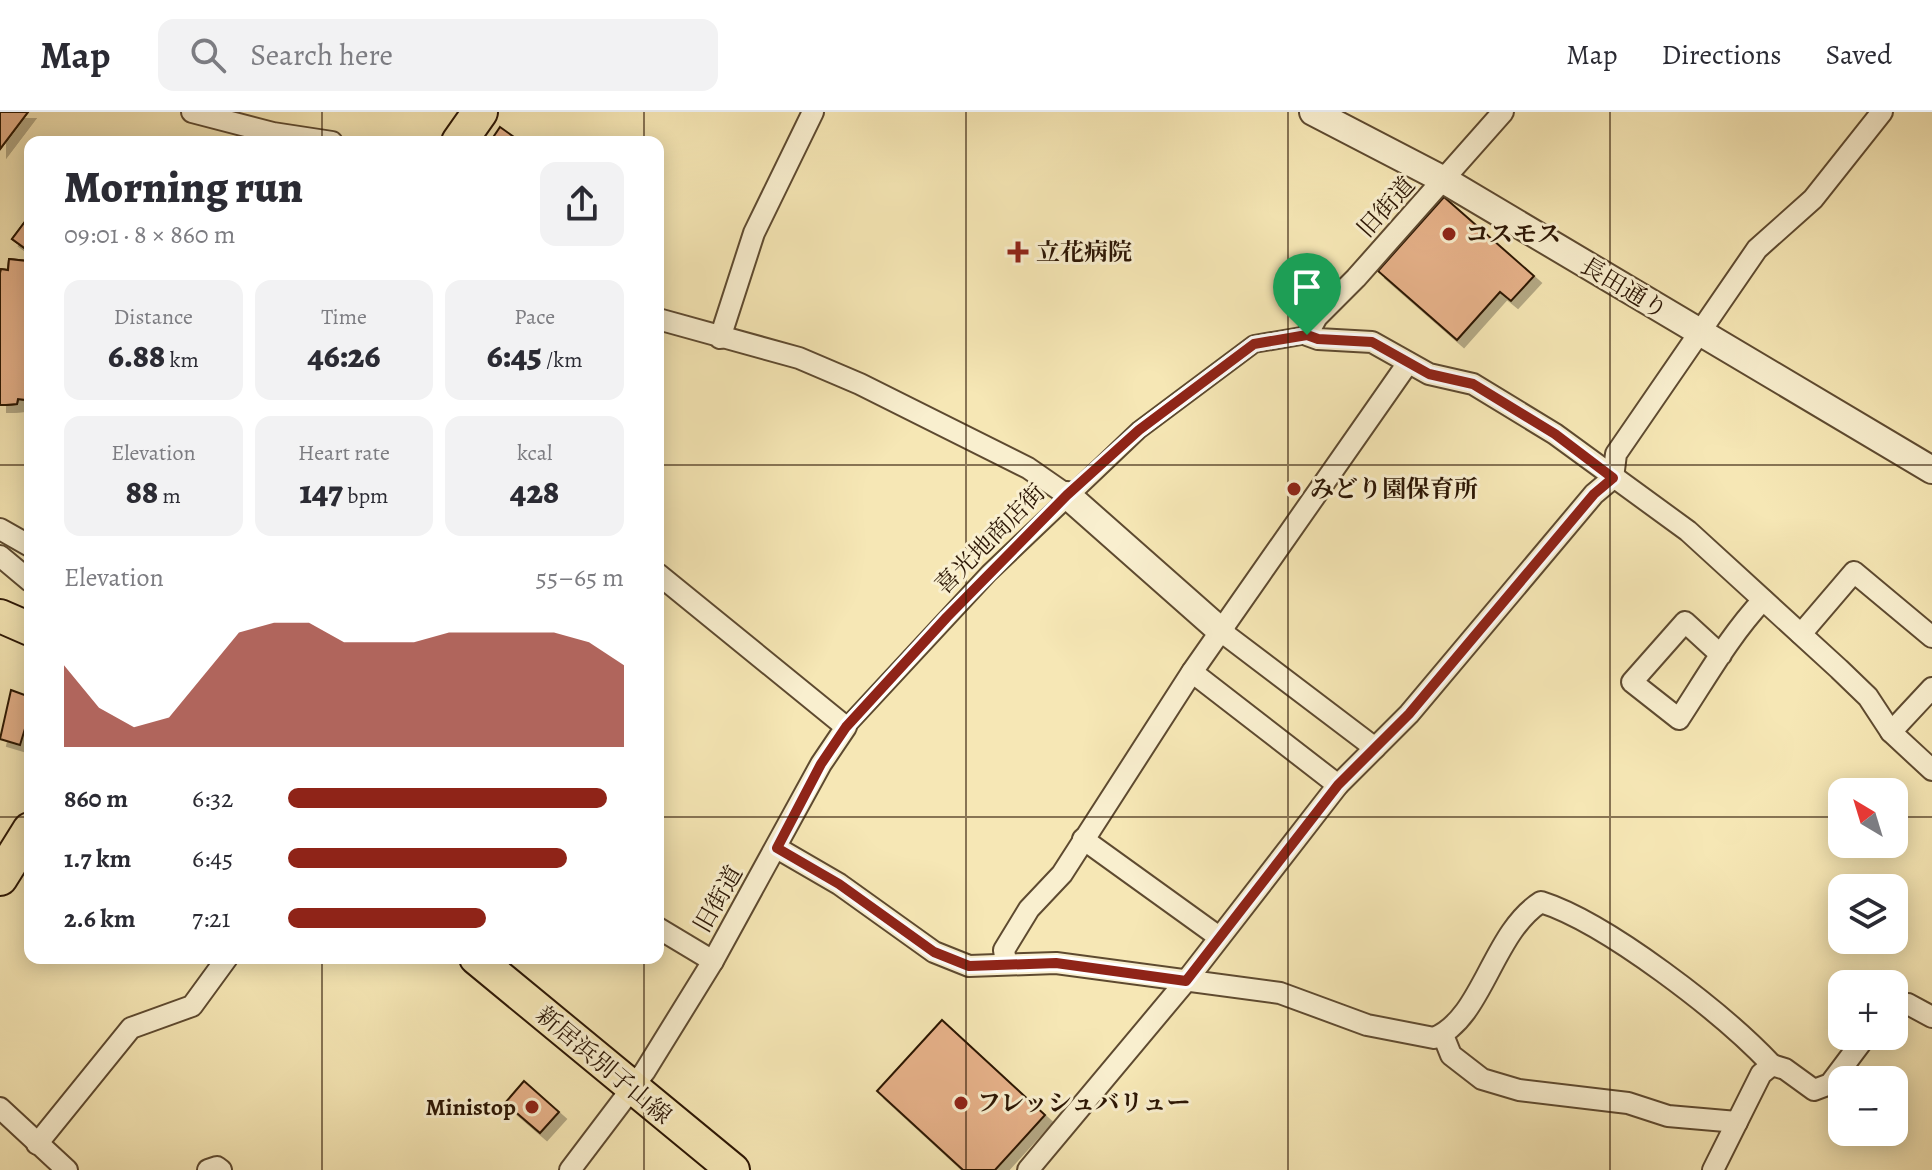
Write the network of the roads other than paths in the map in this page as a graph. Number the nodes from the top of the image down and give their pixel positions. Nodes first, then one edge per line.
1 (192, 112) edge
2 (281, 112) edge
3 (480, 112) edge
4 (813, 112) edge
5 (1313, 112) edge
6 (1503, 112) edge
7 (1882, 112) edge
8 (266, 136) edge
9 (273, 136) edge
10 (463, 136) edge
11 (1444, 180) junction
12 (664, 321) edge
13 (1700, 333) junction
14 (1307, 335) junction
15 (720, 338) junction
16 (1408, 363) junction
17 (1932, 470) edge
18 (1613, 478) junction
19 (1067, 495) junction
20 (0, 529) edge
21 (24, 543) edge
22 (0, 556) edge
23 (24, 576) edge
24 (664, 579) edge
25 (1763, 600) junction
26 (1222, 632) junction
27 (1801, 634) junction
28 (1932, 637) edge
29 (1721, 655) junction
30 (1192, 672) junction
31 (1932, 688) edge
32 (846, 727) junction
33 (1891, 732) junction
34 (1375, 748) junction
35 (1932, 770) edge
36 (1338, 785) junction
37 (1083, 839) junction
38 (24, 840) edge
39 (777, 848) junction
40 (0, 878) edge
41 (664, 932) edge
42 (1219, 937) junction
43 (713, 961) junction
44 (1006, 962) junction
45 (223, 964) edge
46 (483, 964) edge
47 (1186, 981) junction
48 (1908, 1004) edge
49 (1932, 1017) edge
50 (1443, 1035) junction
51 (1856, 1050) edge
52 (1772, 1065) junction
53 (630, 1088) junction
54 (0, 1108) edge
55 (1737, 1122) junction
56 (37, 1144) junction
57 (67, 1170) edge
58 (208, 1170) edge
59 (221, 1170) edge
60 (570, 1170) edge
61 (733, 1170) edge
62 (1028, 1170) edge
63 (1713, 1170) edge

1 - 8 street
2 - 9 street
3 - 10 highway
4 - 15 street
5 - 11 street, 長田通り
6 - 11 street, 旧街道
7 - 13 street
11 - 13 street, 長田通り
11 - 14 street, 旧街道
12 - 15 street
13 - 17 street, 長田通り
13 - 18 street
14 - 16 street
14 - 19 street, 喜光地商店街
15 - 19 street
16 - 18 street
16 - 26 street
18 - 25 street
18 - 34 street
19 - 26 street
19 - 32 street, 喜光地商店街
20 - 21 street
22 - 23 street
24 - 32 street
25 - 27 street
25 - 29 street
26 - 30 street
26 - 34 street
27 - 28 street
27 - 33 street
29 - 29 street
30 - 36 street
30 - 37 street
31 - 33 street
32 - 39 street, 旧街道
33 - 35 street
34 - 36 street
36 - 42 street
37 - 42 street
37 - 44 street
38 - 40 highway
39 - 43 street, 旧街道
39 - 44 street
41 - 43 street
42 - 47 street
43 - 53 street, 旧街道
44 - 47 street
45 - 56 street
46 - 53 main road, 新居浜別子山線
47 - 50 street
47 - 62 street
48 - 49 street
50 - 52 street
50 - 55 street
51 - 52 street
52 - 55 street
53 - 60 street, 旧街道
53 - 61 main road, 新居浜別子山線
54 - 56 street
55 - 63 street
56 - 57 street
58 - 59 street

